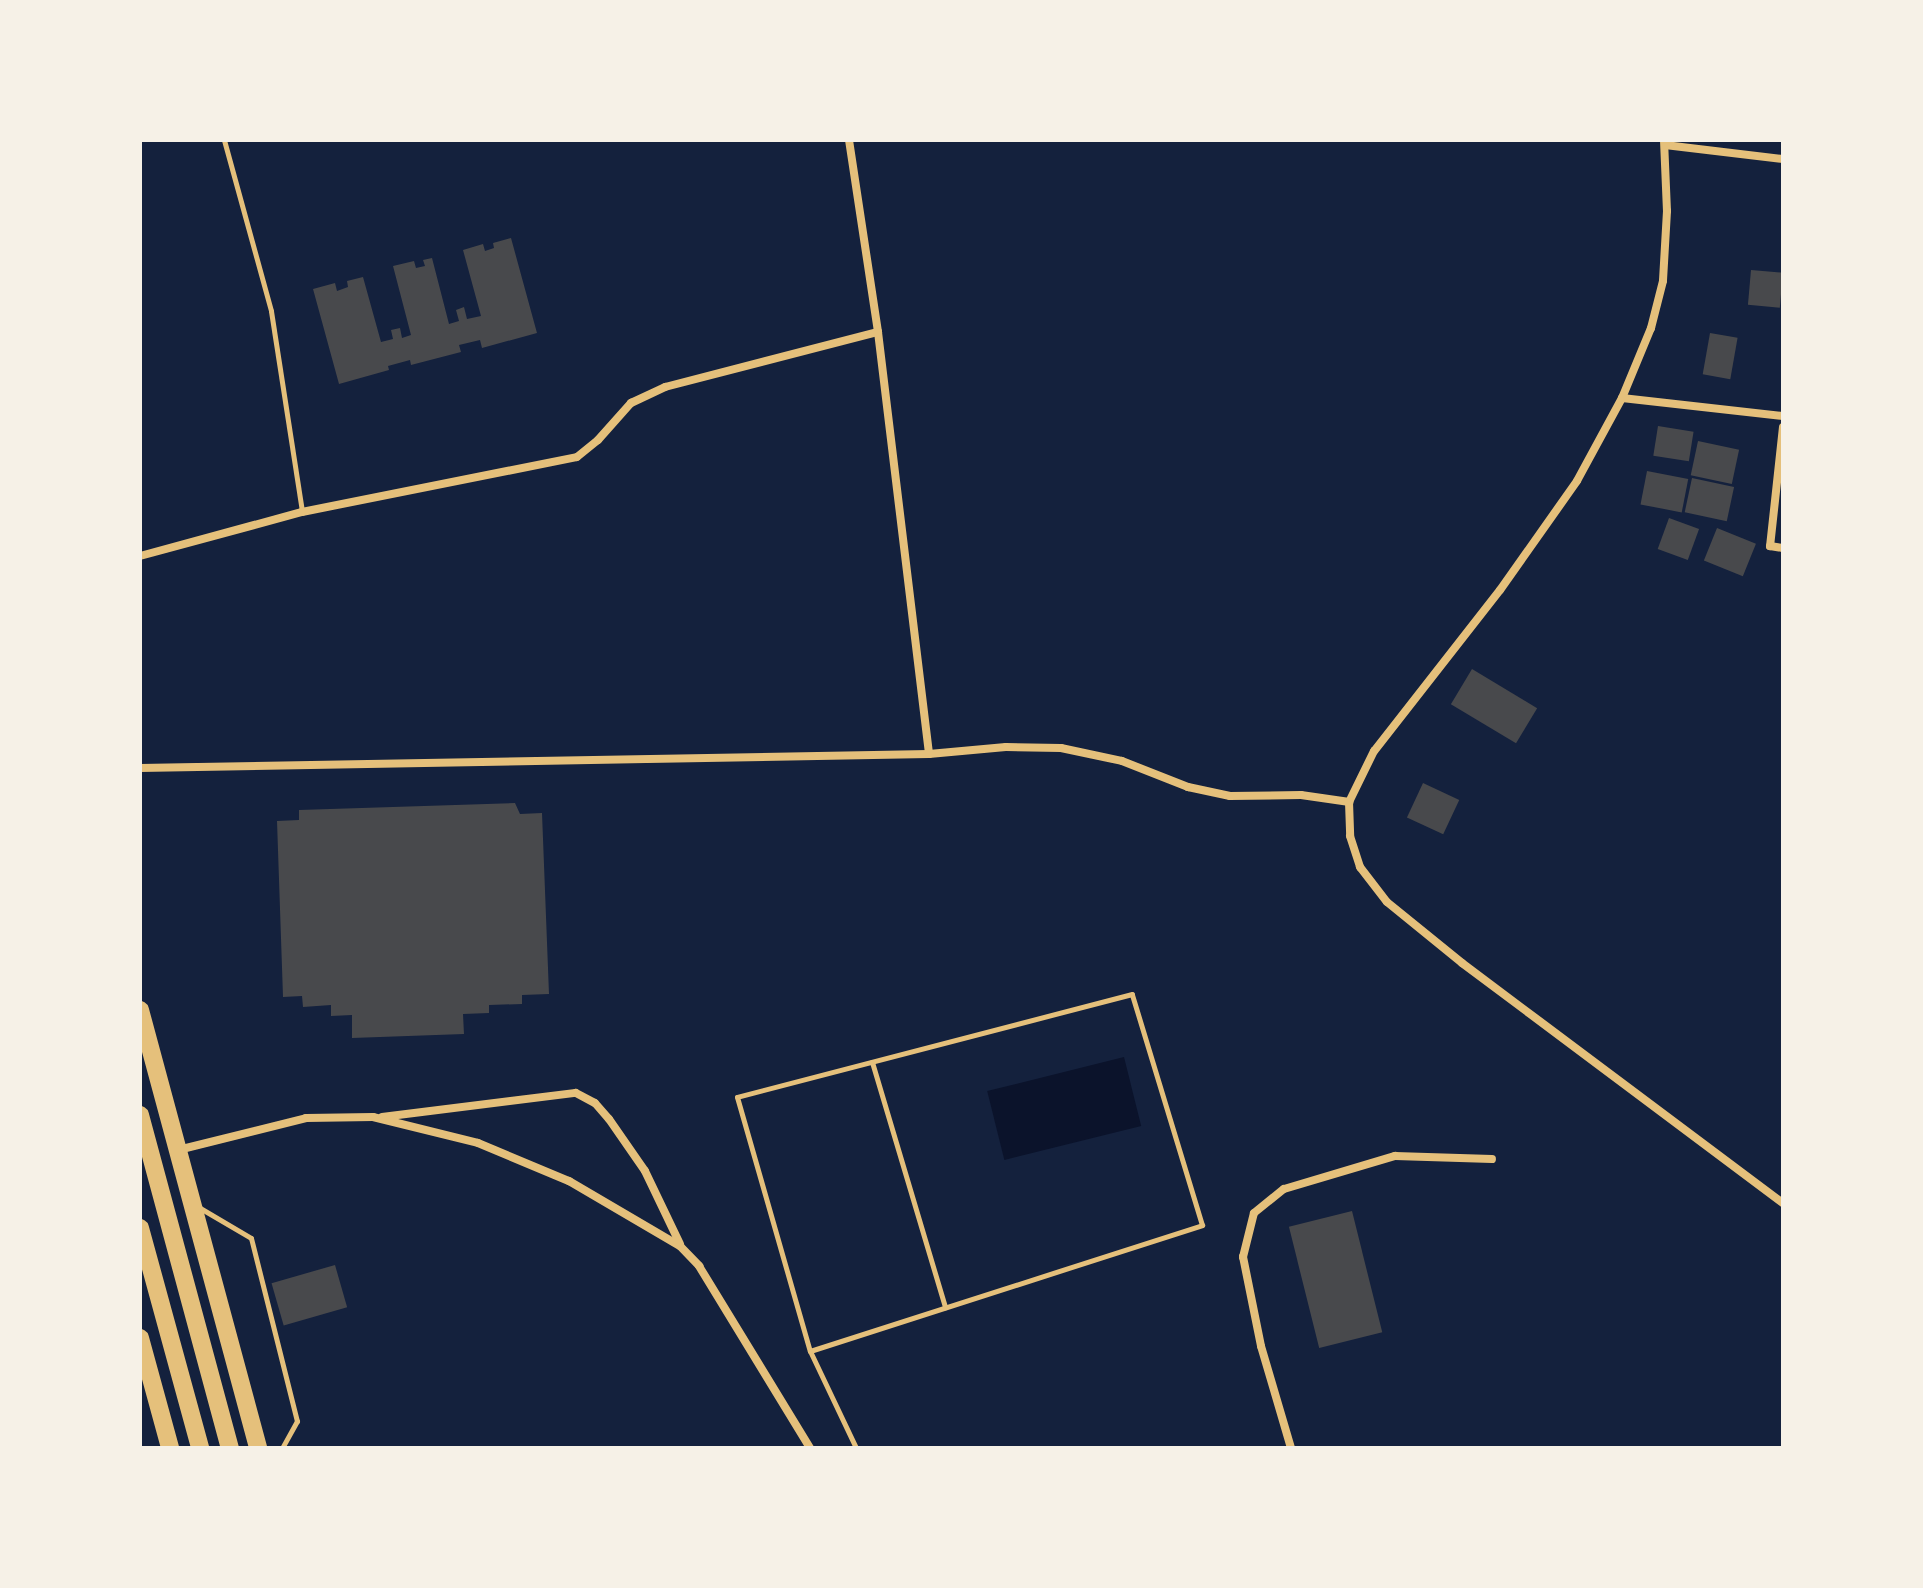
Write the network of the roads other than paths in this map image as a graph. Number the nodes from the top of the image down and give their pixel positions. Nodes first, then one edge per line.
1 (224, 140) edge
2 (849, 140) edge
3 (1665, 143) edge
4 (1783, 159) edge
5 (878, 332) junction
6 (1622, 398) junction
7 (1783, 416) edge
8 (1783, 427) edge
9 (302, 512) junction
10 (1783, 548) edge
11 (140, 556) edge
12 (929, 754) junction
13 (140, 768) edge
14 (1349, 802) junction
15 (140, 1010) edge
16 (872, 1062) junction
17 (140, 1115) edge
18 (373, 1117) junction
19 (177, 1150) junction
20 (1492, 1159) dead end
21 (191, 1203) junction
22 (1783, 1203) edge
23 (140, 1228) edge
24 (680, 1246) junction
25 (945, 1307) junction
26 (140, 1338) edge
27 (810, 1351) junction
28 (170, 1448) edge
29 (200, 1448) edge
30 (230, 1448) edge
31 (258, 1448) edge
32 (282, 1448) edge
33 (810, 1448) edge
34 (856, 1448) edge
35 (1291, 1448) edge

1 - 9 lane
2 - 5 street
3 - 4 street
3 - 6 street
5 - 9 street
5 - 12 street
6 - 7 street
6 - 14 street
8 - 10 street
9 - 11 street
12 - 13 street
12 - 14 street
14 - 22 street
15 - 19 highway
16 - 25 lane
16 - 25 lane
16 - 27 lane
17 - 30 highway
18 - 19 street
18 - 24 street
18 - 24 street
19 - 21 highway
20 - 35 street
21 - 31 highway
21 - 32 lane
23 - 29 highway
24 - 33 street
25 - 27 lane
26 - 28 highway
27 - 34 lane

